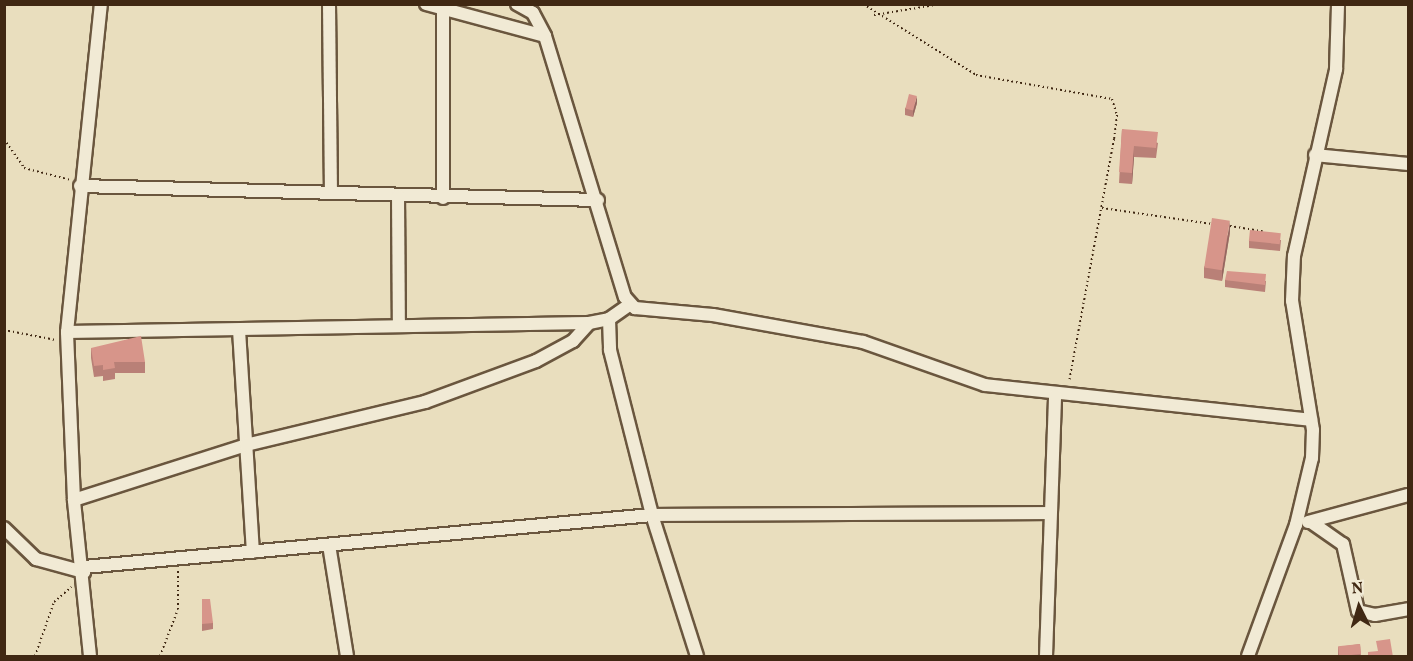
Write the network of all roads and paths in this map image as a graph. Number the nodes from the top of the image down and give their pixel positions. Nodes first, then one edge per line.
1 (101, 4) edge
2 (329, 4) edge
3 (426, 4) edge
4 (517, 4) edge
5 (863, 4) edge
6 (941, 4) edge
7 (999, 4) edge
8 (1049, 4) edge
9 (1338, 4) edge
10 (443, 9) junction
11 (874, 15) junction
12 (545, 36) junction
13 (4, 139) edge
14 (1315, 155) junction
15 (1408, 164) edge
16 (80, 184) junction
17 (331, 192) junction
18 (398, 196) junction
19 (443, 198) junction
20 (598, 200) junction
21 (1102, 208) junction
22 (1275, 233) edge
23 (629, 305) junction
24 (609, 320) junction
25 (589, 323) junction
26 (399, 324) junction
27 (4, 330) edge
28 (239, 330) junction
29 (67, 332) junction
30 (67, 349) junction
31 (1061, 394) junction
32 (1311, 420) junction
33 (246, 445) junction
34 (1408, 495) edge
35 (74, 500) junction
36 (1050, 513) junction
37 (652, 515) junction
38 (1311, 522) junction
39 (1296, 525) junction
40 (4, 528) edge
41 (329, 544) junction
42 (253, 552) junction
43 (177, 558) junction
44 (84, 573) junction
45 (1408, 609) edge
46 (35, 657) edge
47 (90, 657) edge
48 (160, 657) edge
49 (347, 657) edge
50 (697, 657) edge
51 (1046, 657) edge
52 (1248, 657) edge

1 - 16 street
2 - 17 street
3 - 10 street
4 - 12 street
5 - 11 path
6 - 11 path
7 - 8 path
9 - 14 street
10 - 12 street
10 - 19 street
11 - 21 path
12 - 20 street
13 - 16 path
14 - 15 street
14 - 32 street
16 - 17 street
16 - 29 street
17 - 18 street
18 - 19 street
18 - 26 street
19 - 20 street
20 - 23 street
21 - 22 path
21 - 31 path
23 - 24 street
23 - 31 street
24 - 25 street
24 - 37 street
25 - 26 street
25 - 33 street
26 - 28 street
27 - 30 path
28 - 29 street
28 - 33 street
29 - 30 street
30 - 35 street
31 - 32 street
31 - 36 street
32 - 39 street
33 - 35 street
33 - 42 street
34 - 38 street
35 - 44 street
36 - 37 street
36 - 51 street
37 - 41 street
37 - 50 street
38 - 39 street
38 - 45 street
39 - 52 street
40 - 44 street
41 - 42 street
41 - 49 street
42 - 43 street
43 - 44 street
43 - 48 path
44 - 46 path
44 - 47 street

